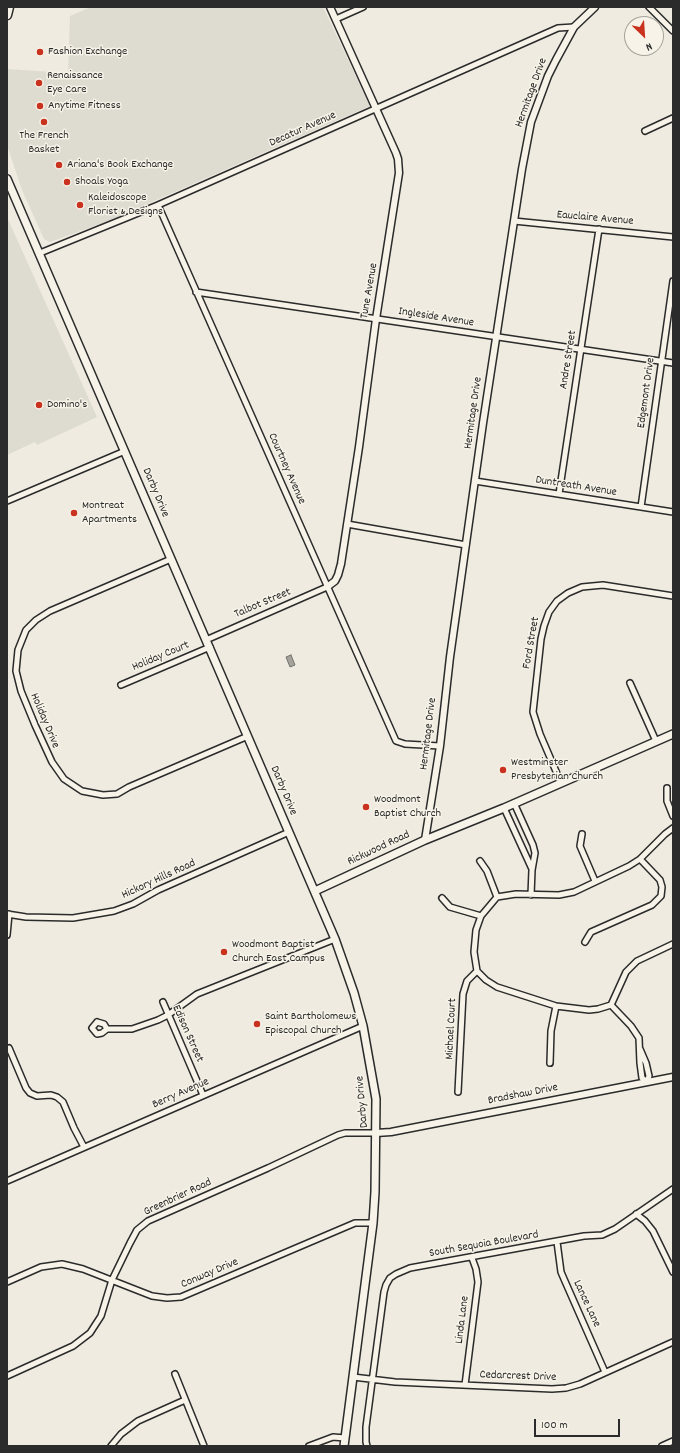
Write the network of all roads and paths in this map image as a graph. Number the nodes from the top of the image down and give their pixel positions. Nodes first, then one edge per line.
1 (9, 7) edge
2 (330, 7) edge
3 (363, 7) edge
4 (595, 7) edge
5 (649, 7) edge
6 (7, 15) edge
7 (336, 19) junction
8 (574, 27) junction
9 (673, 32) edge
10 (376, 109) junction
11 (673, 118) edge
12 (645, 130) dead end
13 (7, 179) edge
14 (158, 205) junction
15 (514, 222) junction
16 (599, 229) junction
17 (673, 237) edge
18 (40, 253) junction
19 (673, 281) edge
20 (196, 292) junction
21 (376, 319) junction
22 (496, 337) junction
23 (581, 349) junction
24 (662, 361) junction
25 (673, 363) edge
26 (125, 450) junction
27 (475, 481) junction
28 (559, 494) junction
29 (7, 502) edge
30 (641, 507) junction
31 (673, 512) edge
32 (347, 524) junction
33 (466, 544) junction
34 (171, 559) junction
35 (328, 587) junction
36 (673, 596) edge
37 (206, 640) junction
38 (210, 647) junction
39 (630, 683) dead end
40 (121, 685) dead end
41 (673, 734) edge
42 (248, 736) junction
43 (656, 741) junction
44 (440, 746) junction
45 (561, 783) junction
46 (667, 788) dead end
47 (514, 803) junction
48 (504, 808) junction
49 (673, 816) edge
50 (673, 828) edge
51 (289, 832) junction
52 (582, 834) dead end
53 (425, 840) junction
54 (640, 859) junction
55 (480, 861) dead end
56 (532, 870) junction
57 (595, 881) junction
58 (315, 891) junction
59 (531, 895) junction
60 (497, 897) junction
61 (442, 898) dead end
62 (8, 914) edge
63 (481, 916) junction
64 (7, 935) edge
65 (335, 939) junction
66 (585, 942) dead end
67 (673, 944) edge
68 (477, 971) junction
69 (163, 1002) dead end
70 (611, 1005) junction
71 (556, 1006) junction
72 (168, 1015) junction
73 (363, 1026) junction
74 (106, 1029) dead end
75 (9, 1048) dead end
76 (550, 1063) dead end
77 (673, 1077) edge
78 (647, 1082) junction
79 (458, 1092) dead end
80 (203, 1095) junction
81 (376, 1133) junction
82 (84, 1148) junction
83 (7, 1181) edge
84 (673, 1189) edge
85 (636, 1214) junction
86 (373, 1223) junction
87 (557, 1242) junction
88 (472, 1258) junction
89 (673, 1272) edge
90 (112, 1280) junction
91 (7, 1282) edge
92 (673, 1342) edge
93 (605, 1372) junction
94 (175, 1374) dead end
95 (7, 1376) edge
96 (353, 1377) junction
97 (372, 1379) junction
98 (465, 1385) junction
99 (186, 1400) junction
100 (345, 1438) junction
101 (673, 1441) edge
102 (111, 1446) edge
103 (204, 1446) edge
104 (309, 1446) edge
105 (344, 1446) edge
106 (367, 1446) edge
107 (662, 1446) edge

1 - 6 highway
2 - 7 street, Tune Avenue
3 - 7 street
4 - 8 street, Hermitage Drive
5 - 9 street
7 - 10 street, Tune Avenue
8 - 10 street, Decatur Avenue
8 - 15 street, Hermitage Drive
10 - 14 street, Decatur Avenue
10 - 21 street, Tune Avenue
11 - 12 street
13 - 18 main road, Darby Drive
14 - 18 street, Decatur Avenue
14 - 20 street, Courtney Avenue
15 - 16 street, Eauclaire Avenue
15 - 22 street, Hermitage Drive
16 - 17 street, Eauclaire Avenue
16 - 23 street, Andre Street
18 - 26 main road, Darby Drive
19 - 24 street, Edgemont Drive
20 - 21 street, Ingleside Avenue
20 - 35 street, Courtney Avenue
21 - 22 street, Ingleside Avenue
21 - 32 street, Tune Avenue
22 - 23 street, Ingleside Avenue
22 - 27 street, Hermitage Drive
23 - 24 street, Ingleside Avenue
23 - 28 street, Andre Street
24 - 25 street, Ingleside Avenue
24 - 30 street, Edgemont Drive
26 - 29 street
26 - 34 main road, Darby Drive
27 - 28 street, Duntreath Avenue
27 - 33 street, Hermitage Drive
28 - 30 street, Duntreath Avenue
30 - 31 street, Duntreath Avenue
32 - 33 street
32 - 35 street, Tune Avenue
33 - 44 street, Hermitage Drive
34 - 37 main road, Darby Drive
34 - 42 street, Holiday Drive
35 - 37 street, Talbot Street
35 - 44 street, Courtney Avenue
36 - 45 street, Ford Street
37 - 38 main road, Darby Drive
38 - 40 street, Holiday Court
38 - 42 main road, Darby Drive
39 - 43 street
41 - 43 main road, Rickwood Road
42 - 51 main road, Darby Drive
43 - 45 main road, Rickwood Road
44 - 53 street, Hermitage Drive
45 - 47 main road, Rickwood Road
46 - 49 street
47 - 48 main road, Rickwood Road
47 - 56 street
48 - 53 main road, Rickwood Road
48 - 56 street
50 - 54 street
51 - 58 main road, Darby Drive
51 - 62 street, Hickory Hills Road
52 - 57 street
53 - 58 main road, Rickwood Road
54 - 57 street
54 - 66 street
55 - 60 street
56 - 59 street
57 - 59 street
58 - 65 main road, Darby Drive
59 - 60 street
60 - 63 street
61 - 63 street
62 - 64 street
63 - 68 street
65 - 72 street
65 - 73 main road, Darby Drive
67 - 70 street
68 - 71 street
68 - 79 street, Michael Court
69 - 72 street, Edison Street
70 - 71 street
70 - 78 street
71 - 76 street
72 - 74 street
72 - 80 street, Edison Street
73 - 80 street, Berry Avenue
73 - 81 main road, Darby Drive
75 - 82 street
77 - 78 street, Bradshaw Drive
78 - 81 street, Bradshaw Drive
80 - 82 street, Berry Avenue
81 - 86 main road, Darby Drive
81 - 90 street, Greenbrier Road
82 - 83 street, Berry Avenue
84 - 85 street, South Sequoia Boulevard
85 - 87 street, South Sequoia Boulevard
85 - 89 street
86 - 90 street, Conway Drive
86 - 96 main road, Darby Drive
87 - 88 street, South Sequoia Boulevard
87 - 93 street, Lance Lane
88 - 97 street, South Sequoia Boulevard
88 - 98 street, Linda Lane
90 - 91 street, Conway Drive
90 - 95 street, Greenbrier Road
92 - 93 street, Cedarcrest Drive
93 - 98 street, Cedarcrest Drive
94 - 99 street
96 - 97 street, Cedarcrest Drive
96 - 100 main road, Darby Drive
97 - 98 street, Cedarcrest Drive
97 - 106 street, South Sequoia Boulevard
99 - 102 street
99 - 103 street
100 - 104 street
100 - 105 main road, Darby Drive
101 - 107 street

